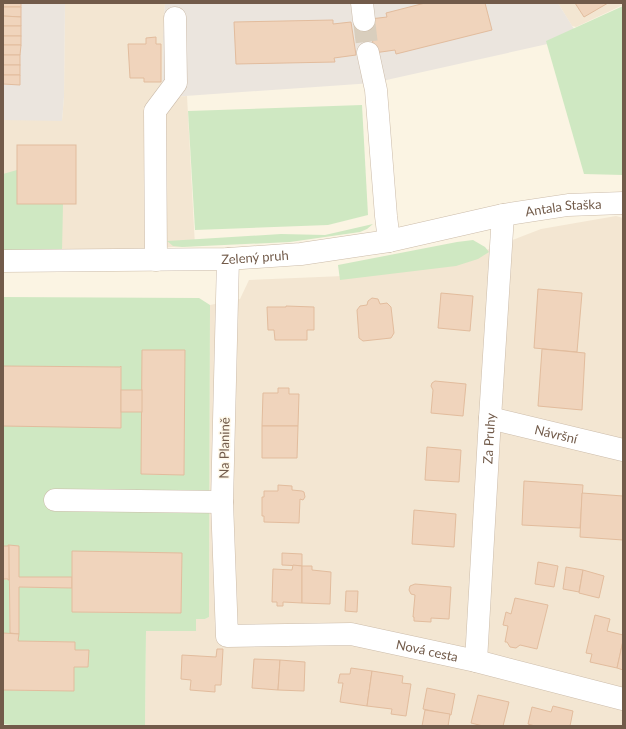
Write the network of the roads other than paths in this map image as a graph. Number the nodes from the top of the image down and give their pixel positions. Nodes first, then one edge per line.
1 (175, 18) dead end
2 (368, 53) tunnel mouth
3 (623, 203) edge
4 (504, 215) junction
5 (389, 240) junction
6 (228, 259) junction
7 (156, 260) junction
8 (3, 261) edge
9 (490, 418) junction
10 (623, 450) edge
11 (55, 500) dead end
12 (222, 502) junction
13 (227, 636) joint
14 (476, 661) junction
15 (623, 698) edge

1 - 7 street
2 - 5 street
3 - 4 street, Antala Staška
4 - 5 street, Zelený pruh
4 - 9 street, Za Pruhy
5 - 6 street, Zelený pruh
6 - 7 street, Zelený pruh
6 - 12 street, Na Planině
7 - 8 street, Zelený pruh
9 - 10 street, Návršní
9 - 14 street, Za Pruhy
11 - 12 street
12 - 13 street, Na Planině
13 - 14 street, Nová cesta
14 - 15 street, Nová cesta

